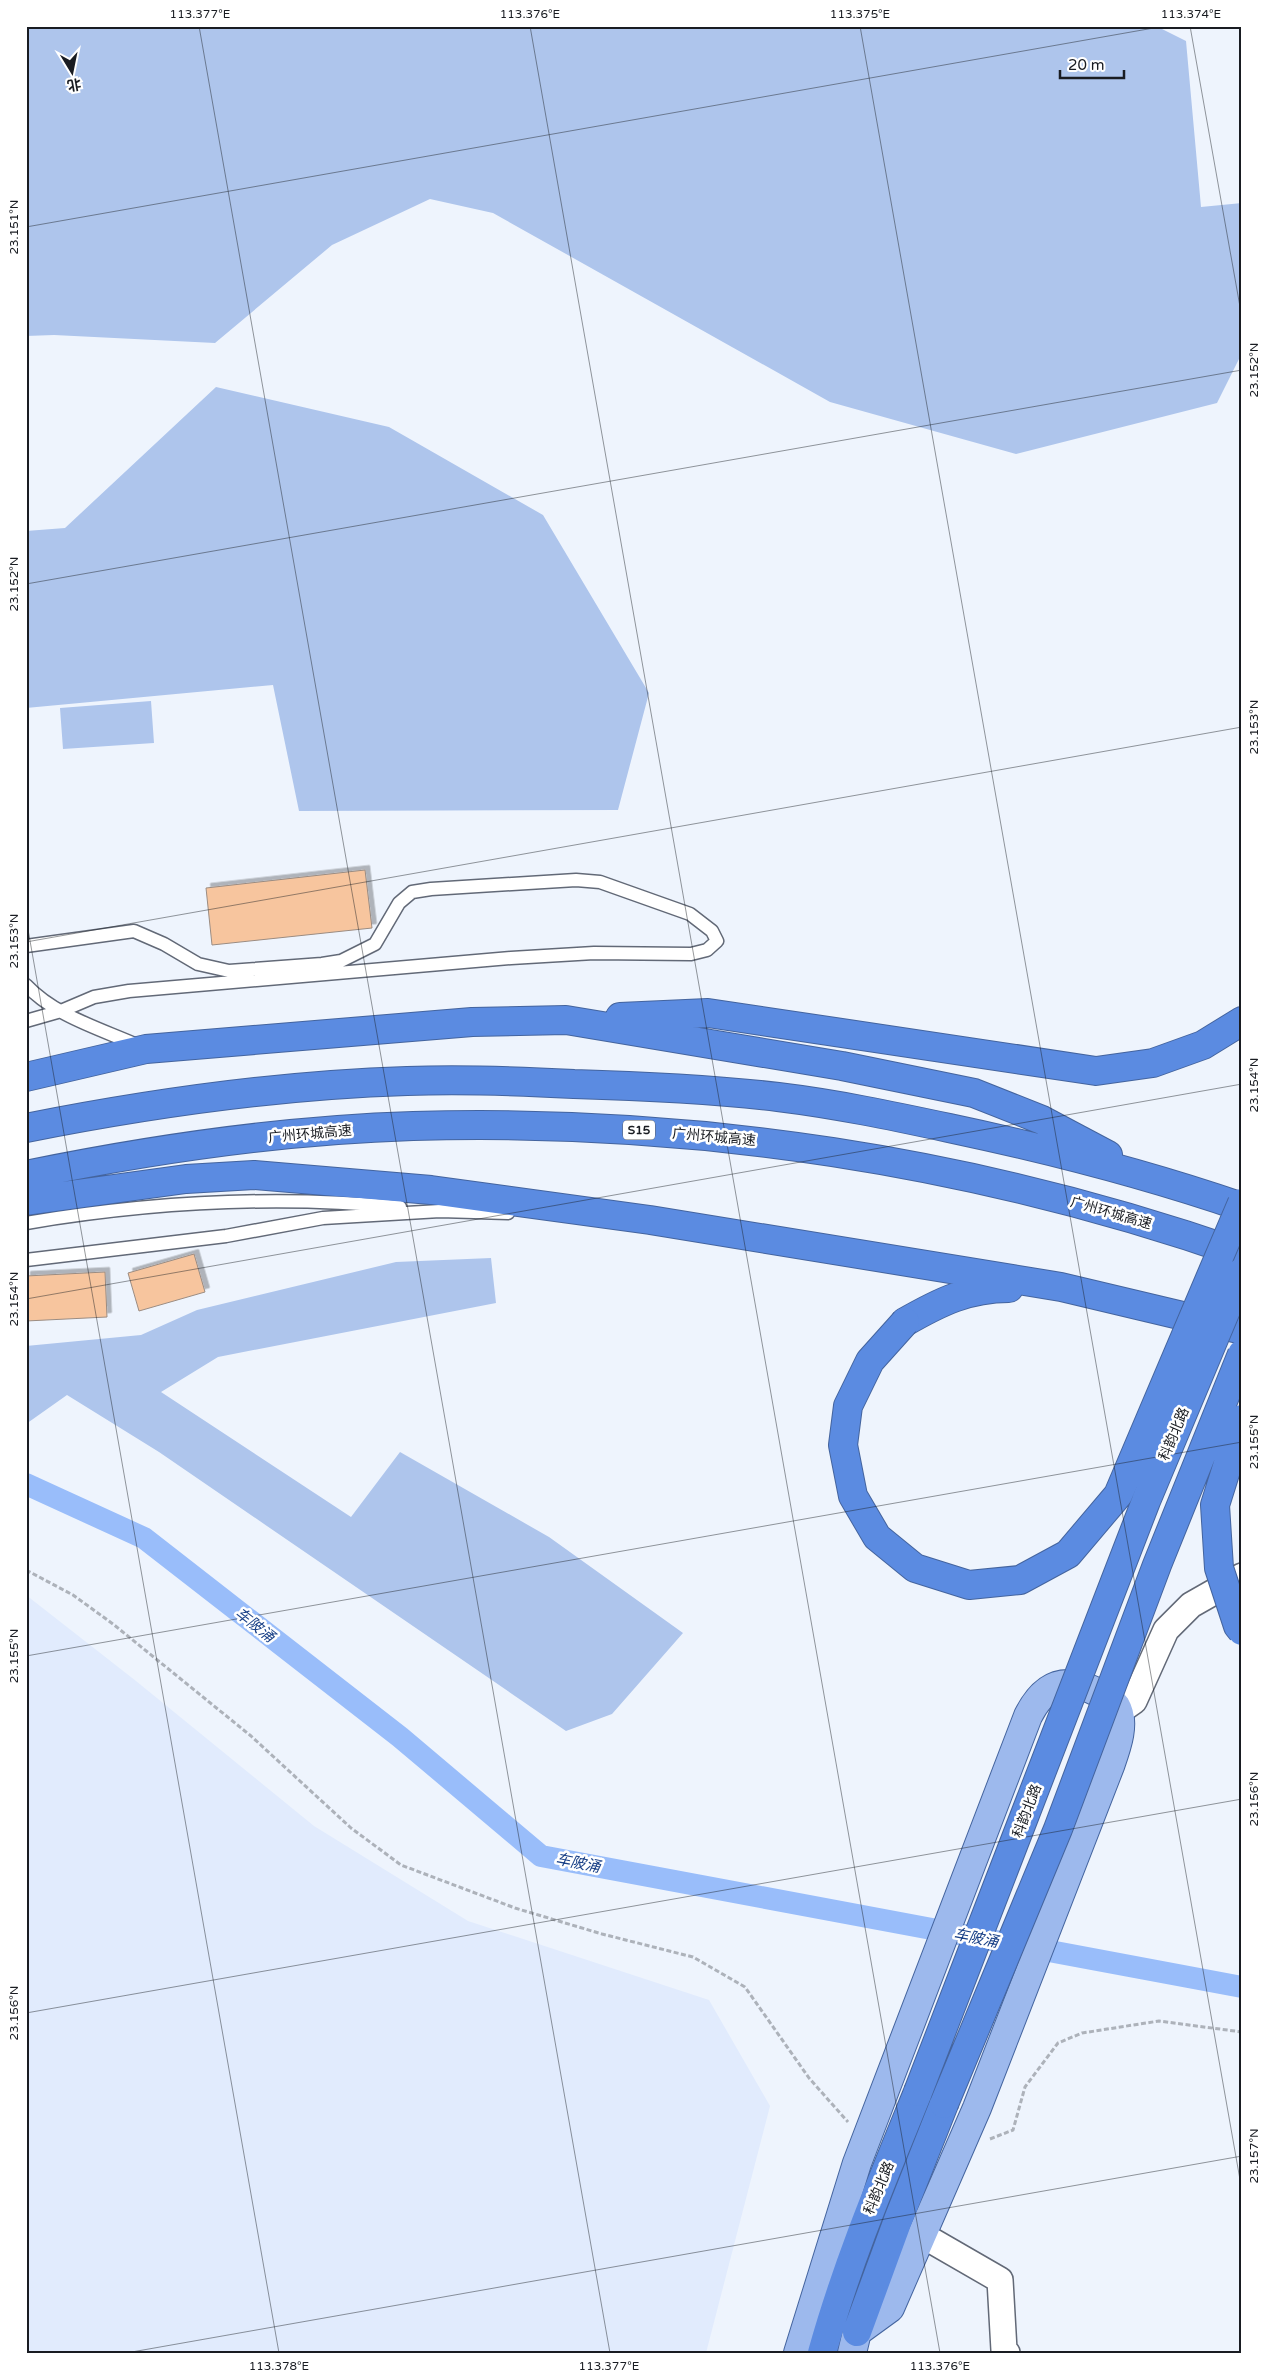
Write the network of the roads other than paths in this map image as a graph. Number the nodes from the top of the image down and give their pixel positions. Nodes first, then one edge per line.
1 (26, 946) edge
2 (26, 985) edge
3 (61, 1011) junction
4 (566, 1020) junction
5 (26, 1021) edge
6 (1242, 1021) edge
7 (146, 1049) junction
8 (26, 1077) edge
9 (26, 1128) edge
10 (26, 1176) edge
11 (1153, 1179) junction
12 (26, 1201) edge
13 (1242, 1202) edge
14 (1242, 1207) edge
15 (440, 1211) junction
16 (650, 1220) junction
17 (26, 1223) edge
18 (1242, 1254) edge
19 (26, 1260) edge
20 (1242, 1272) edge
21 (1061, 1287) junction
22 (1242, 1330) edge
23 (1242, 1354) edge
24 (1242, 1419) edge
25 (1242, 1576) edge
26 (1242, 1631) edge
27 (1117, 1712) junction
28 (922, 2235) junction
29 (854, 2342) edge
30 (798, 2353) edge
31 (822, 2353) edge
32 (1007, 2353) edge

1 - 3 lane
2 - 3 lane
3 - 5 lane
3 - 7 lane
4 - 6 highway
4 - 7 highway
4 - 11 highway
7 - 8 highway
9 - 11 highway
10 - 18 highway, 广州环城高速 / S15
11 - 14 highway
12 - 16 highway
13 - 21 highway, bridge
15 - 16 lane
15 - 17 lane
15 - 19 lane
16 - 21 highway
20 - 31 highway, 科韵北路, bridge
21 - 22 highway
23 - 29 highway, 科韵北路, bridge
24 - 26 highway, bridge
25 - 27 street
27 - 28 main road
27 - 30 main road
28 - 29 main road
28 - 32 street

